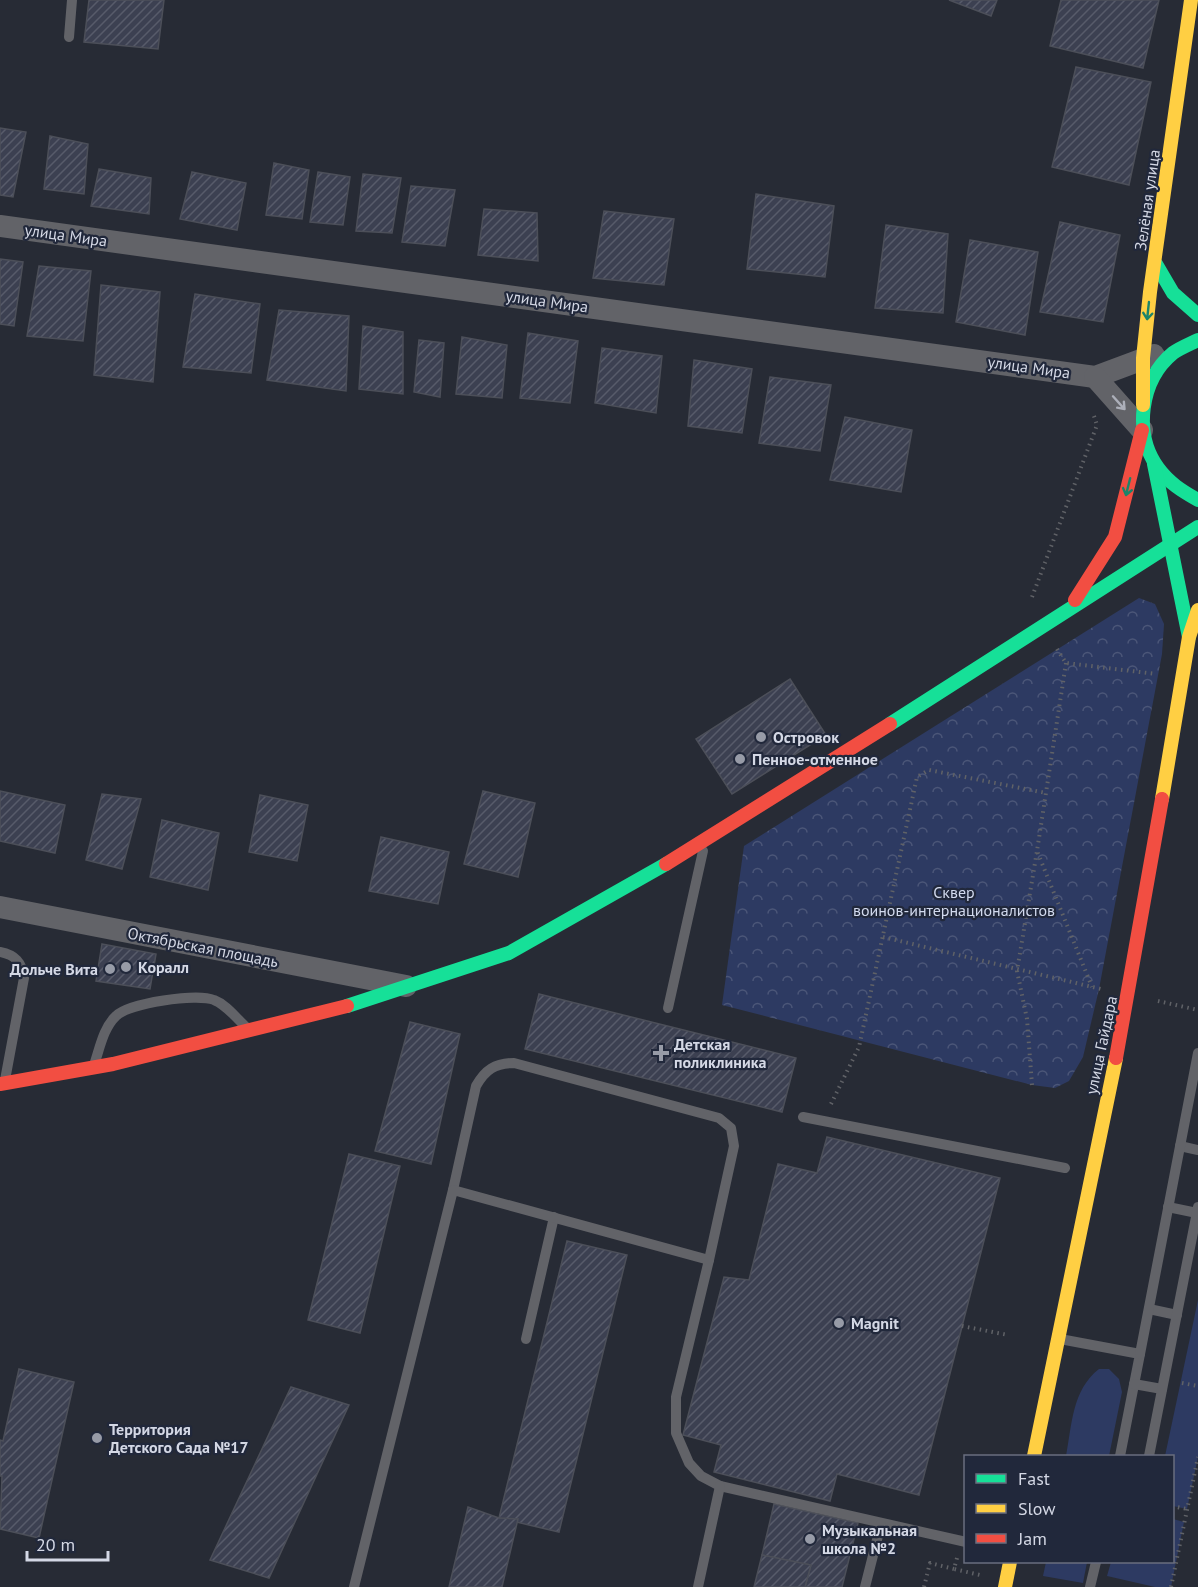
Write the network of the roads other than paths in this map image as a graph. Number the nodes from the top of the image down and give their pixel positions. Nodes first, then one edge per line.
1 (72, 0) edge
2 (1191, 0) edge
3 (69, 37) dead end
4 (0, 226) edge
5 (1156, 264) junction
6 (1198, 315) edge
7 (1189, 345) edge
8 (1143, 358) junction
9 (1095, 377) junction
10 (1143, 405) junction
11 (1142, 430) junction
12 (1154, 464) junction
13 (1198, 500) edge
14 (1198, 527) edge
15 (1170, 545) junction
16 (1140, 581) dead end
17 (1112, 582) junction
18 (1166, 590) dead end
19 (1181, 607) junction
20 (1070, 608) junction
21 (1198, 610) edge
22 (1189, 637) junction
23 (705, 842) junction
24 (0, 907) edge
25 (0, 952) edge
26 (407, 987) junction
27 (668, 1008) dead end
28 (250, 1031) junction
29 (1198, 1053) edge
30 (92, 1067) junction
31 (2, 1084) edge
32 (803, 1117) dead end
33 (1180, 1146) junction
34 (1198, 1150) edge
35 (1065, 1168) dead end
36 (453, 1190) junction
37 (1168, 1207) junction
38 (1197, 1210) edge
39 (554, 1217) junction
40 (709, 1260) junction
41 (1149, 1309) junction
42 (1177, 1315) junction
43 (526, 1339) dead end
44 (1060, 1339) junction
45 (1140, 1354) junction
46 (1134, 1384) junction
47 (1162, 1389) junction
48 (1034, 1455) edge
49 (1120, 1455) edge
50 (1149, 1455) edge
51 (720, 1486) junction
52 (881, 1524) junction
53 (964, 1542) edge
54 (1010, 1563) edge
55 (1096, 1563) edge
56 (354, 1587) edge
57 (698, 1587) edge
58 (865, 1587) edge
59 (1005, 1587) edge
60 (1090, 1587) edge

1 - 3 lane
2 - 5 main road, Зелёная улица
4 - 9 street, улица Мира
5 - 6 main road
5 -> 8 main road, Зелёная улица
7 - 8 street, улица Мира
7 - 10 main road
8 - 9 street, улица Мира
8 - 10 main road, Зелёная улица
9 -> 11 street
10 - 11 main road, Зелёная улица
11 - 12 main road
11 -> 20 main road
12 - 13 main road
12 - 15 main road, улица Гайдара
14 - 15 main road
15 - 17 main road
15 - 19 main road, улица Гайдара
16 - 17 main road
17 - 20 main road
18 - 19 main road
19 - 22 main road, улица Гайдара
20 - 23 main road
21 - 22 main road, улица Гайдара
22 - 44 main road, улица Гайдара
23 - 26 main road
23 - 27 lane
24 - 26 street, Октябрьская площадь
25 - 31 lane
26 - 28 main road
28 - 30 main road
28 - 30 lane
29 - 33 lane
30 - 31 main road
32 - 35 lane
33 - 34 lane
33 - 37 lane
36 - 39 lane
36 - 40 lane
36 - 56 lane
37 - 38 lane
37 - 41 lane
38 - 42 lane
39 - 40 lane
39 - 43 lane
40 - 51 lane
41 - 42 lane
41 - 45 lane
42 - 47 lane
44 - 45 lane
44 - 48 main road, улица Гайдара
45 - 46 lane
46 - 47 lane
46 - 49 lane
47 - 50 lane
51 - 52 lane
51 - 57 lane
52 - 53 lane
52 - 58 lane
54 - 59 main road
55 - 60 lane

